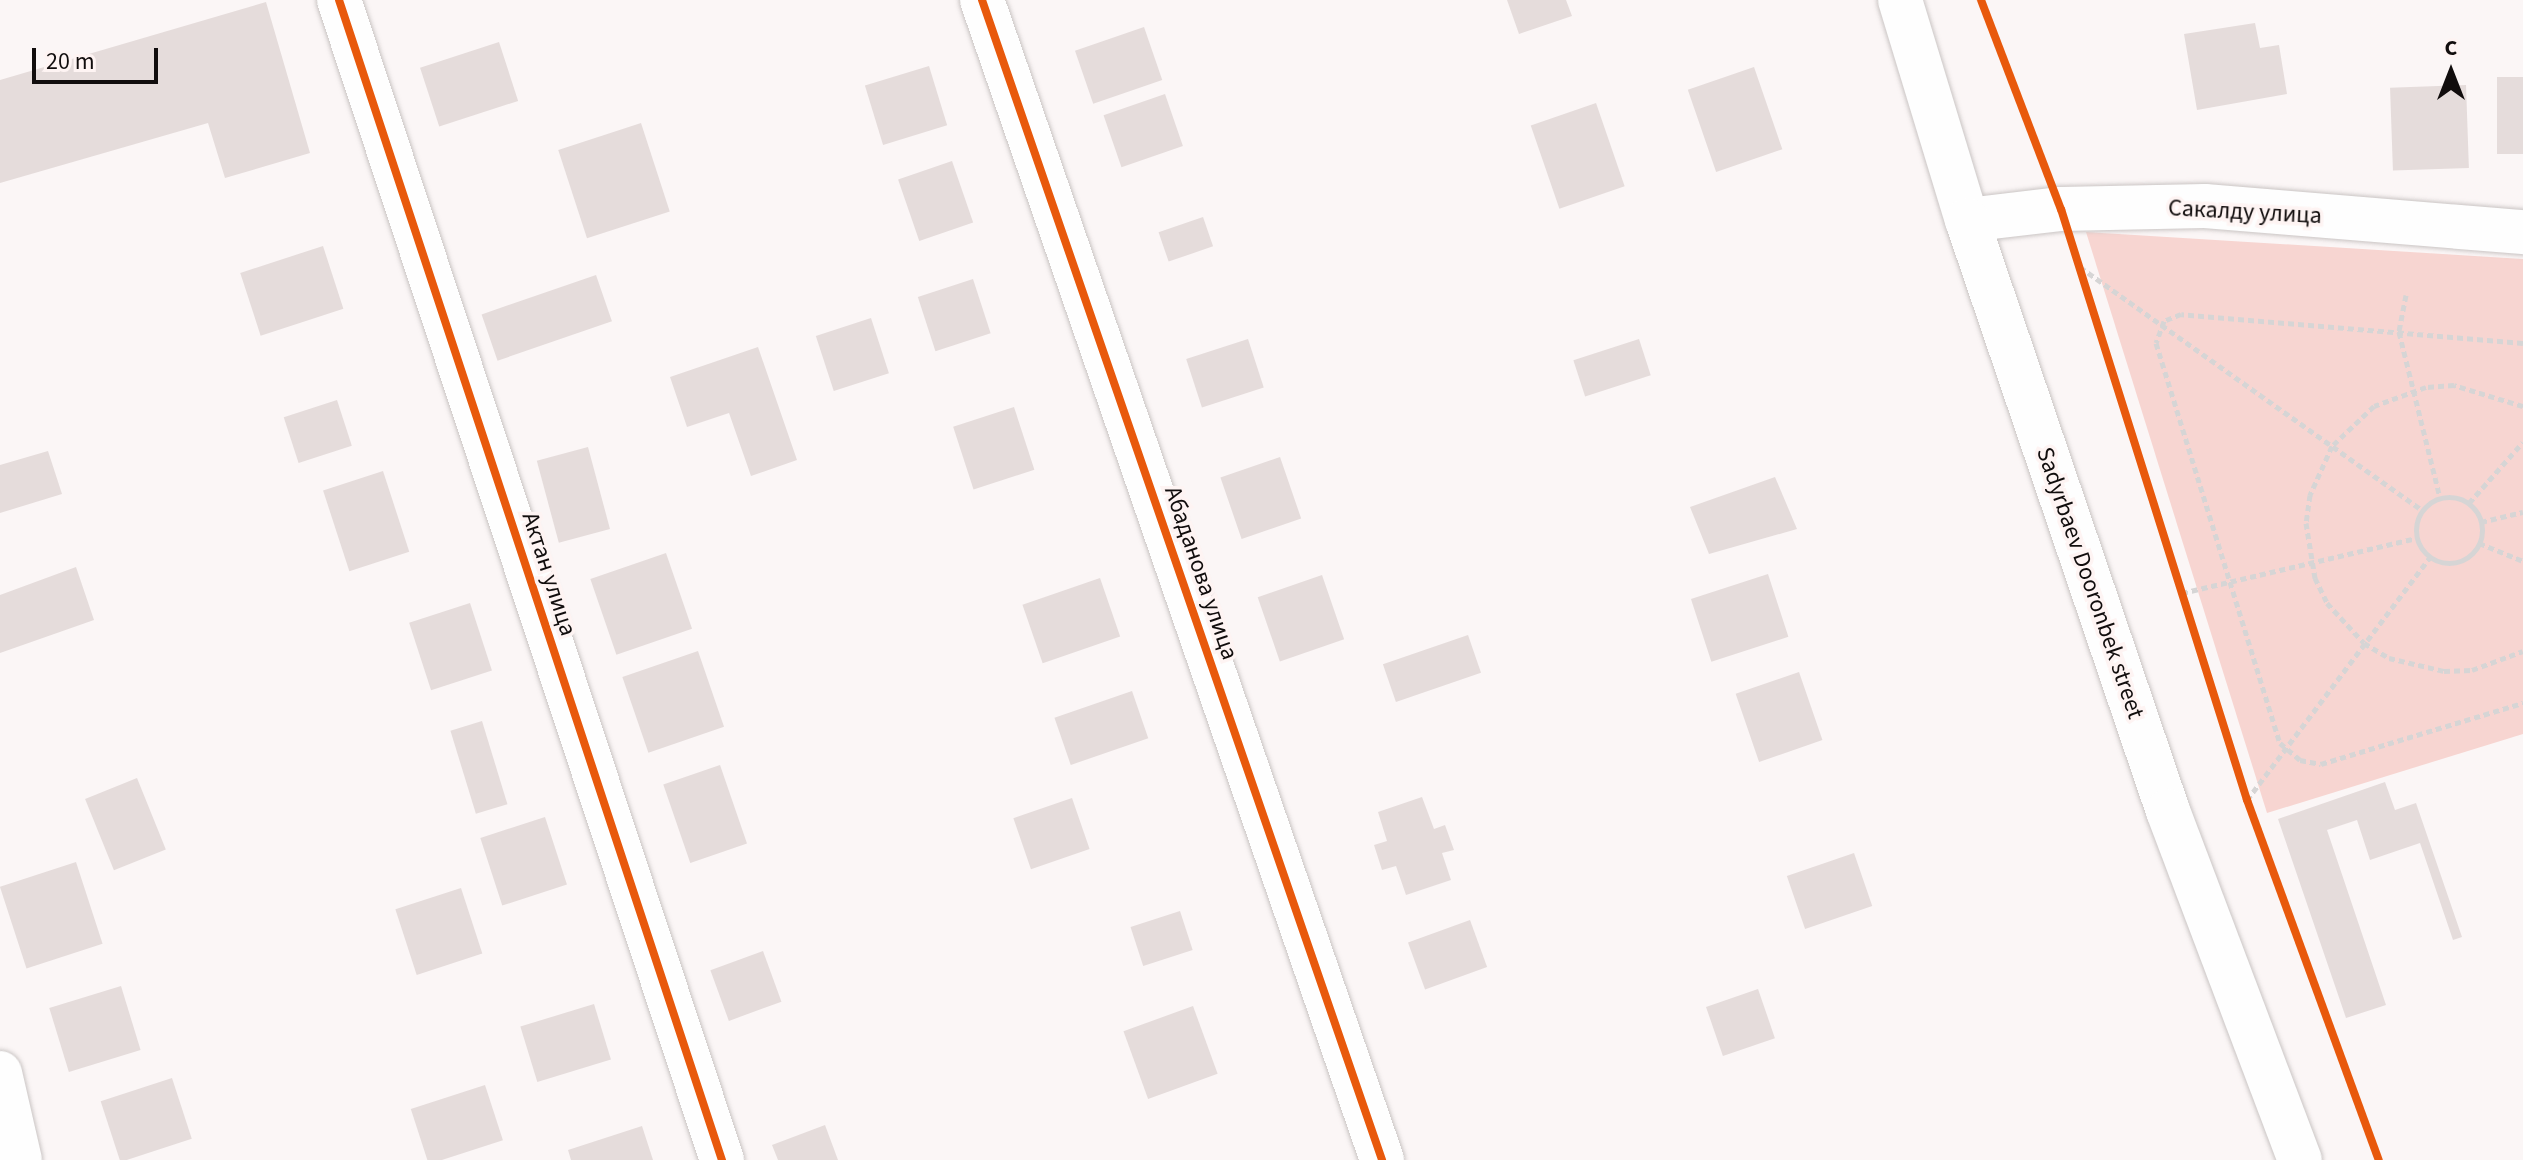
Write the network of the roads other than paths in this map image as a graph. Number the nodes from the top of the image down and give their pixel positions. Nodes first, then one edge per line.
1 (339, 0) edge
2 (982, 0) edge
3 (1900, 0) edge
4 (1967, 220) junction
5 (2523, 232) edge
6 (0, 1073) edge
7 (20, 1160) edge
8 (722, 1160) edge
9 (1382, 1160) edge
10 (2300, 1160) edge

1 - 8 street, Актан улица
2 - 9 street, Абаданова улица
3 - 4 street, Sadyrbaev Dooronbek street
4 - 5 street, Сакалду улица
4 - 10 street, Sadyrbaev Dooronbek street
6 - 7 street

